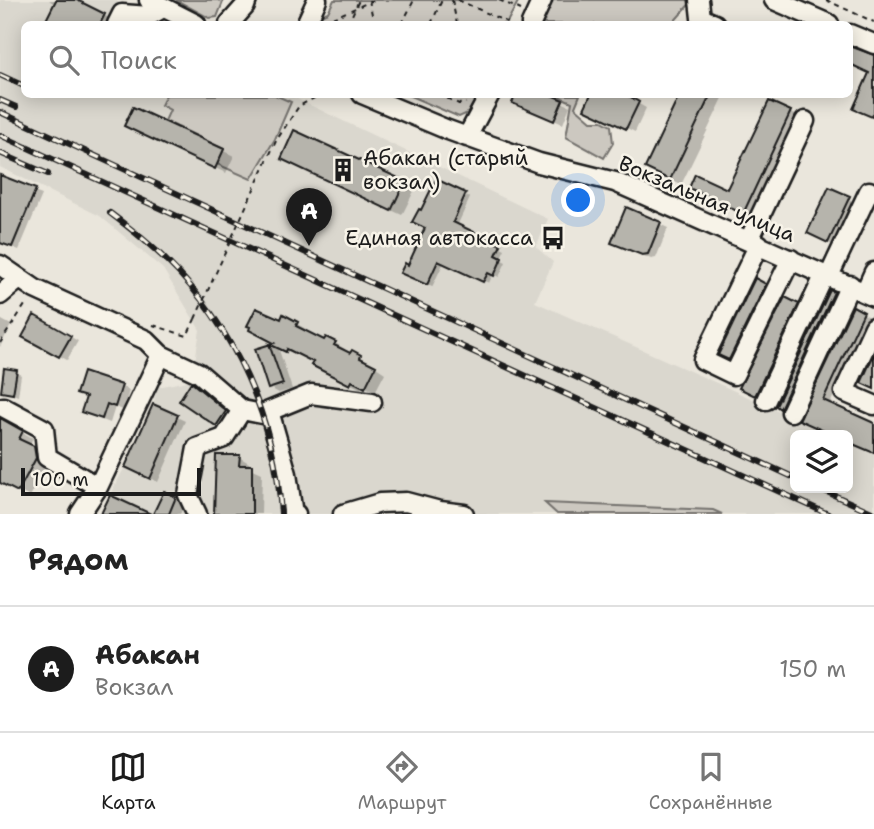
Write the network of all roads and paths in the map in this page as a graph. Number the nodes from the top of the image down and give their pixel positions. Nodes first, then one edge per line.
1 (247, 0) edge
2 (317, 0) edge
3 (359, 0) edge
4 (374, 0) edge
5 (414, 0) edge
6 (442, 0) edge
7 (452, 0) edge
8 (458, 0) edge
9 (499, 0) edge
10 (699, 0) edge
11 (774, 0) edge
12 (826, 0) edge
13 (369, 1) edge
14 (156, 4) edge
15 (356, 8) junction
16 (536, 14) edge
17 (118, 21) edge
18 (190, 21) edge
19 (232, 21) edge
20 (307, 21) edge
21 (324, 21) edge
22 (350, 21) edge
23 (373, 21) edge
24 (404, 21) edge
25 (432, 21) edge
26 (456, 21) edge
27 (500, 21) edge
28 (708, 21) edge
29 (818, 21) edge
30 (874, 22) edge
31 (853, 36) edge
32 (874, 44) edge
33 (314, 98) edge
34 (372, 98) edge
35 (446, 98) edge
36 (488, 98) edge
37 (472, 103) dead end
38 (806, 121) dead end
39 (467, 137) junction
40 (869, 191) dead end
41 (754, 242) junction
42 (791, 259) junction
43 (0, 265) edge
44 (874, 272) edge
45 (827, 275) junction
46 (19, 279) junction
47 (35, 289) junction
48 (863, 291) edge
49 (0, 295) edge
50 (159, 326) dead end
51 (874, 327) edge
52 (0, 343) edge
53 (161, 355) junction
54 (766, 400) dead end
55 (372, 402) dead end
56 (874, 405) edge
57 (3, 407) dead end
58 (242, 410) junction
59 (269, 411) junction
60 (791, 412) dead end
61 (98, 487) junction
62 (354, 513) edge
63 (80, 514) edge
64 (197, 514) edge
65 (296, 514) edge
66 (464, 514) edge

1 - 19 street
2 - 20 street
3 - 15 path
4 - 13 path
5 - 24 path
6 - 25 path
7 - 26 path
8 - 27 path
9 - 16 path
10 - 28 street
11 - 29 street
12 - 30 path
13 - 15 path
13 - 23 path
14 - 17 street
14 - 18 street
15 - 21 path
15 - 22 path
31 - 32 street
33 - 50 path, bridge
34 - 39 street, Вокзальная улица
35 - 37 path
36 - 39 street
38 - 41 street
39 - 41 street, Вокзальная улица
40 - 45 street
41 - 42 street, Вокзальная улица
41 - 42 street
42 - 45 street, Вокзальная улица
43 - 46 street
44 - 48 street
45 - 48 street, Вокзальная улица
45 - 54 street
46 - 47 street
46 - 49 street
47 - 52 path
47 - 53 street
48 - 60 street
51 - 56 street
53 - 58 street
53 - 61 street
55 - 59 street
57 - 61 street
58 - 59 street
58 - 64 street
59 - 65 street
61 - 63 street
62 - 66 street

